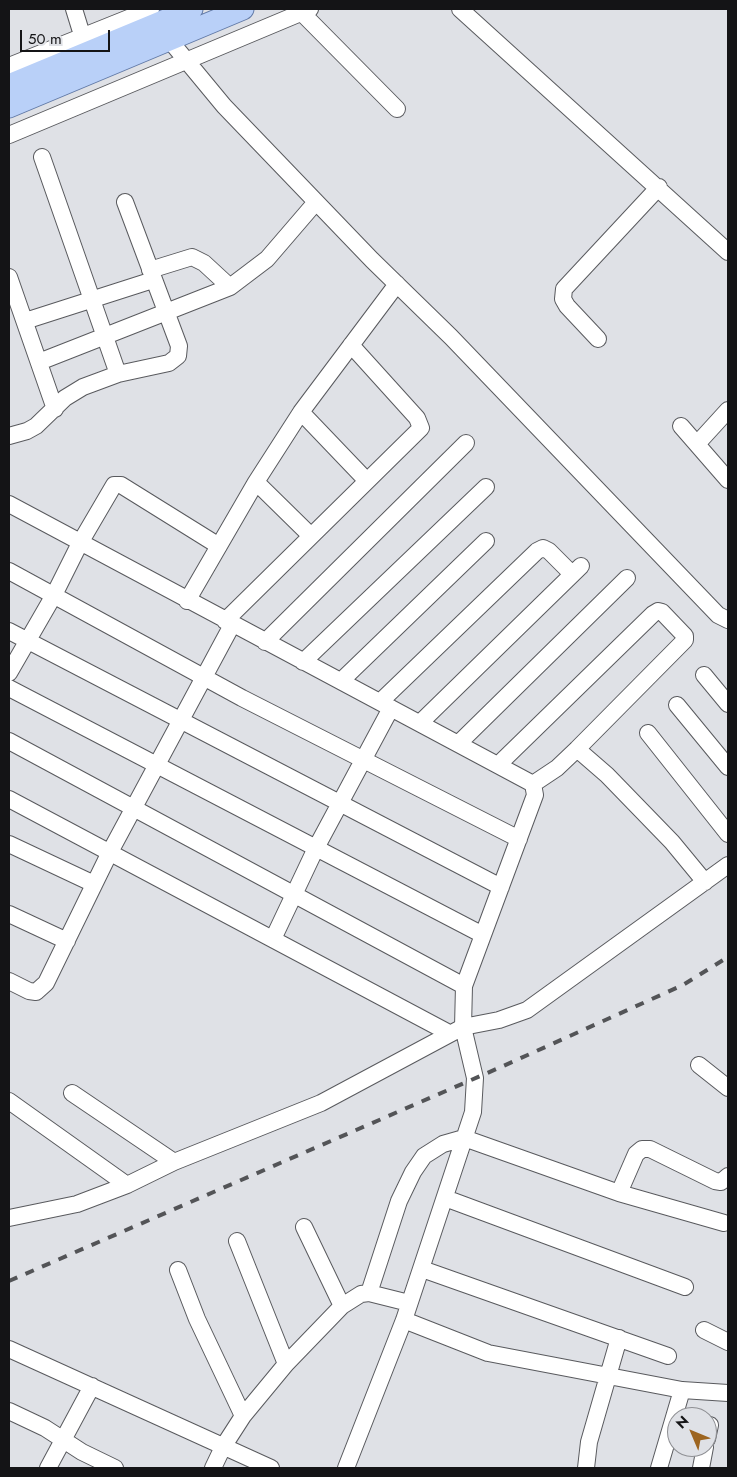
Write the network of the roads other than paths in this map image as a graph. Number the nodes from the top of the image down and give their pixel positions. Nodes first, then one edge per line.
1 (74, 9) edge
2 (192, 9) edge
3 (243, 9) edge
4 (460, 9) edge
5 (294, 13) edge
6 (153, 16) edge
7 (170, 41) junction
8 (85, 45) junction
9 (187, 61) junction
10 (9, 66) edge
11 (9, 85) edge
12 (9, 107) edge
13 (397, 109) dead end
14 (9, 135) edge
15 (42, 157) dead end
16 (659, 188) junction
17 (125, 202) dead end
18 (316, 202) junction
19 (728, 252) edge
20 (152, 275) junction
21 (9, 277) edge
22 (397, 284) junction
23 (230, 287) junction
24 (93, 299) junction
25 (166, 313) junction
26 (25, 321) junction
27 (106, 336) junction
28 (598, 339) dead end
29 (351, 345) junction
30 (40, 362) junction
31 (118, 374) junction
32 (55, 409) junction
33 (728, 410) edge
34 (301, 412) junction
35 (681, 426) dead end
36 (9, 436) edge
37 (466, 443) dead end
38 (696, 444) junction
39 (728, 480) edge
40 (256, 482) junction
41 (367, 482) junction
42 (486, 487) dead end
43 (9, 504) edge
44 (311, 536) junction
45 (486, 541) dead end
46 (80, 543) junction
47 (219, 546) junction
48 (9, 570) edge
49 (627, 578) dead end
50 (54, 595) junction
51 (187, 601) junction
52 (728, 620) edge
53 (229, 623) junction
54 (9, 631) edge
55 (28, 641) junction
56 (265, 642) junction
57 (303, 662) junction
58 (9, 673) edge
59 (704, 675) dead end
60 (205, 677) junction
61 (341, 682) junction
62 (9, 688) edge
63 (728, 704) edge
64 (386, 705) junction
65 (677, 705) dead end
66 (181, 722) junction
67 (420, 723) junction
68 (648, 733) dead end
69 (9, 741) edge
70 (459, 743) junction
71 (577, 750) junction
72 (364, 761) junction
73 (499, 764) junction
74 (159, 765) junction
75 (728, 767) edge
76 (533, 784) junction
77 (9, 799) edge
78 (340, 805) junction
79 (134, 809) junction
80 (728, 834) edge
81 (519, 839) junction
82 (9, 844) edge
83 (316, 848) junction
84 (110, 852) junction
85 (728, 865) edge
86 (705, 882) junction
87 (94, 884) junction
88 (501, 887) junction
89 (292, 896) junction
90 (9, 914) edge
91 (483, 935) junction
92 (273, 939) junction
93 (67, 941) junction
94 (9, 981) edge
95 (464, 986) junction
96 (456, 1030) junction
97 (700, 1066) dead end
98 (728, 1088) edge
99 (72, 1093) dead end
100 (9, 1101) edge
101 (464, 1138) junction
102 (174, 1162) junction
103 (728, 1176) edge
104 (127, 1185) junction
105 (619, 1193) junction
106 (445, 1198) junction
107 (9, 1218) edge
108 (724, 1223) dead end
109 (304, 1228) dead end
110 (237, 1241) dead end
111 (422, 1269) junction
112 (178, 1270) dead end
113 (685, 1287) dead end
114 (369, 1293) junction
115 (409, 1303) junction
116 (342, 1306) junction
117 (404, 1320) junction
118 (704, 1330) dead end
119 (619, 1338) junction
120 (728, 1342) edge
121 (9, 1349) edge
122 (668, 1356) dead end
123 (286, 1364) junction
124 (610, 1376) junction
125 (92, 1386) junction
126 (682, 1390) junction
127 (728, 1393) edge
128 (9, 1411) edge
129 (243, 1416) junction
130 (64, 1440) junction
131 (224, 1447) junction
132 (48, 1468) edge
133 (115, 1468) edge
134 (213, 1468) edge
135 (271, 1468) edge
136 (346, 1468) edge
137 (586, 1468) edge
138 (659, 1468) edge

1 - 8 street
2 - 6 main road
3 - 7 main road
4 - 16 street
5 - 9 street
5 - 13 street
6 - 7 street
6 - 8 main road
7 - 9 street
7 - 12 main road
8 - 10 street
8 - 11 main road
9 - 14 street
9 - 18 street
15 - 24 street
16 - 19 street
16 - 28 street
17 - 20 street
18 - 22 street
18 - 23 street
20 - 23 street
20 - 24 street
20 - 25 street
21 - 26 street
22 - 29 street
22 - 52 street
23 - 25 street
24 - 26 street
24 - 27 street
25 - 27 street
25 - 31 street
26 - 30 street
27 - 30 street
27 - 31 street
29 - 34 street
29 - 41 street
30 - 32 street
31 - 32 street
32 - 36 street
33 - 38 street
34 - 40 street
34 - 41 street
35 - 38 street
37 - 56 street
38 - 39 street
40 - 44 street
40 - 47 street
41 - 44 street
42 - 57 street
43 - 46 street
44 - 53 street
45 - 61 street
46 - 47 street
46 - 50 street
46 - 51 street
47 - 51 street
48 - 50 street
49 - 70 street
50 - 55 street
50 - 60 street
51 - 53 street
53 - 56 street
53 - 60 street
54 - 55 street
55 - 58 street
55 - 66 street
56 - 57 street
57 - 61 street
59 - 63 street
60 - 66 street
60 - 72 street
61 - 64 street
62 - 74 street
64 - 67 street
64 - 67 street
64 - 72 street
65 - 75 street
66 - 74 street
66 - 78 street
67 - 70 street
68 - 80 street
69 - 79 street
70 - 73 street
71 - 73 street
71 - 76 street
71 - 86 street
72 - 78 street
72 - 81 street
73 - 76 street
74 - 79 street
74 - 83 street
76 - 81 street
77 - 84 street
78 - 83 street
78 - 88 street
79 - 84 street
79 - 89 street
81 - 88 street
82 - 87 street
83 - 89 street
83 - 91 street
84 - 87 street
84 - 92 street
85 - 86 street
86 - 96 street
87 - 93 street
88 - 91 street
89 - 92 street
89 - 95 street
90 - 93 street
91 - 95 street
92 - 96 street
93 - 94 street
95 - 96 street
96 - 101 street
96 - 102 street
97 - 98 street
99 - 102 street
100 - 104 street
101 - 105 street
101 - 106 street
101 - 114 street
102 - 104 street
103 - 105 street
104 - 107 street
105 - 108 street
106 - 111 street
106 - 113 street
109 - 116 street
110 - 123 street
111 - 115 street
111 - 119 street
112 - 129 street
114 - 115 street
114 - 116 street
115 - 117 street
116 - 123 street
117 - 124 street
117 - 136 street
118 - 120 street
119 - 122 street
119 - 124 street
121 - 125 street
123 - 129 street
124 - 126 street
124 - 137 street
125 - 130 street
125 - 131 street
126 - 127 street
126 - 138 street
128 - 130 street
129 - 131 street
130 - 132 street
130 - 133 street
131 - 134 street
131 - 135 street

